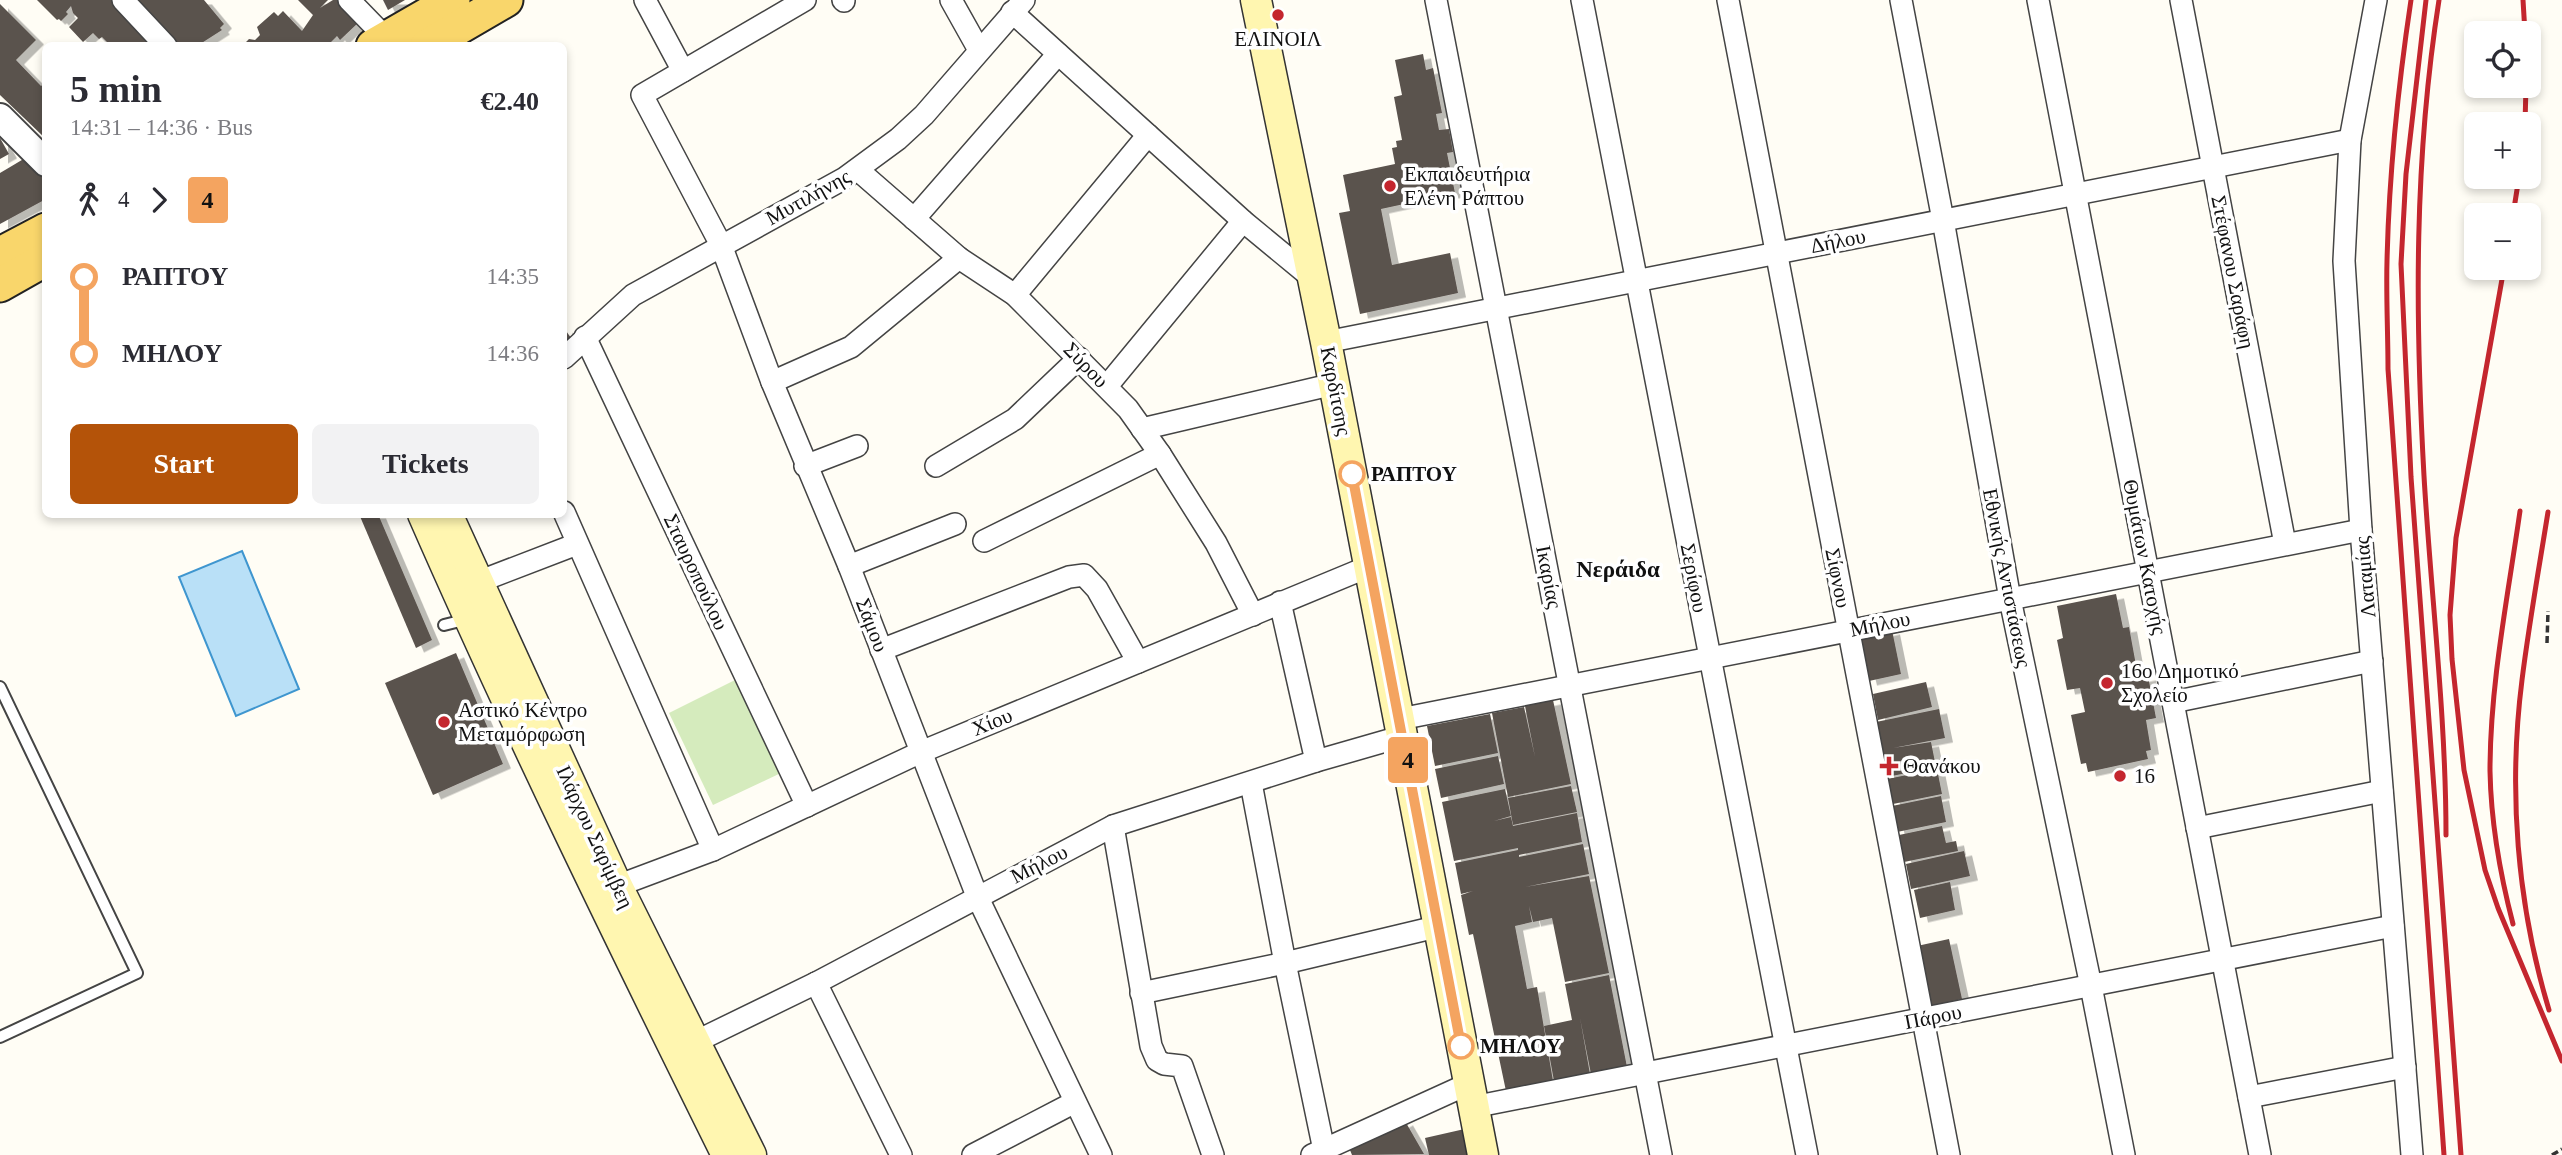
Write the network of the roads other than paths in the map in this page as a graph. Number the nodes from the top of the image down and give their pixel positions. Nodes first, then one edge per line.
1 (123, 0) edge
2 (349, 0) edge
3 (506, 0) edge
4 (645, 0) edge
5 (806, 0) edge
6 (951, 0) edge
7 (1256, 0) edge
8 (1436, 0) edge
9 (1582, 0) edge
10 (1728, 0) edge
11 (1900, 0) edge
12 (2038, 0) edge
13 (2180, 0) edge
14 (2376, 0) edge
15 (1018, 6) edge
16 (458, 21) edge
17 (162, 42) edge
18 (379, 42) edge
19 (432, 42) edge
20 (979, 50) junction
21 (1058, 54) junction
22 (683, 71) junction
23 (0, 117) edge
24 (1148, 135) junction
25 (2350, 140) junction
26 (42, 159) edge
27 (2212, 167) junction
28 (858, 170) junction
29 (2075, 194) junction
30 (914, 219) junction
31 (1943, 220) junction
32 (1243, 221) junction
33 (42, 232) edge
34 (721, 245) junction
35 (1776, 253) junction
36 (0, 254) edge
37 (959, 258) junction
38 (42, 261) edge
39 (1312, 278) junction
40 (1637, 280) junction
41 (0, 285) edge
42 (1015, 295) junction
43 (1496, 308) junction
44 (585, 337) junction
45 (1326, 342) junction
46 (567, 355) edge
47 (1080, 358) junction
48 (772, 382) junction
49 (1334, 384) junction
50 (1107, 386) junction
51 (1142, 429) junction
52 (857, 446) dead end
53 (1160, 454) junction
54 (805, 466) junction
55 (936, 466) dead end
56 (423, 518) edge
57 (449, 518) edge
58 (566, 518) edge
59 (955, 524) dead end
60 (2361, 530) junction
61 (984, 541) dead end
62 (577, 544) junction
63 (2285, 544) junction
64 (849, 566) junction
65 (1370, 566) junction
66 (2148, 571) junction
67 (478, 582) junction
68 (2010, 599) junction
69 (1280, 602) junction
70 (1253, 615) junction
71 (1848, 631) junction
72 (881, 650) junction
73 (1710, 658) junction
74 (2372, 661) junction
75 (1139, 662) junction
76 (1570, 685) junction
77 (0, 687) edge
78 (2173, 702) junction
79 (1401, 728) junction
80 (920, 752) junction
81 (1316, 761) junction
82 (1251, 783) junction
83 (2382, 791) junction
84 (807, 806) junction
85 (1113, 826) junction
86 (2197, 828) junction
87 (713, 850) junction
88 (617, 886) junction
89 (977, 896) junction
90 (1440, 926) junction
91 (2393, 926) junction
92 (2223, 960) junction
93 (1284, 963) junction
94 (816, 983) junction
95 (2091, 986) junction
96 (1142, 993) junction
97 (1923, 1019) junction
98 (0, 1037) edge
99 (695, 1042) junction
100 (1786, 1046) junction
101 (2405, 1066) junction
102 (1645, 1074) junction
103 (1470, 1095) junction
104 (2249, 1097) junction
105 (1075, 1102) junction
106 (1320, 1153) edge
107 (727, 1155) edge
108 (751, 1155) edge
109 (901, 1155) edge
110 (973, 1155) edge
111 (1101, 1155) edge
112 (1213, 1155) edge
113 (1483, 1155) edge
114 (1661, 1155) edge
115 (1807, 1155) edge
116 (1949, 1155) edge
117 (2124, 1155) edge
118 (2260, 1155) edge
119 (2412, 1155) edge

1 - 17 street
2 - 18 street
3 - 16 main road
4 - 22 street
5 - 22 street
6 - 20 street
7 - 39 main road, Καρδίτσης
8 - 43 street, Ικαρίας
9 - 40 street, Σερίφου
10 - 35 street, Σίφνου
11 - 31 street, Εθνικής Αντιστάσεως
12 - 29 street, Θυμάτων Κατοχής
13 - 27 street, Στέφανου Σαράφη
14 - 25 street, Λαταμίας
15 - 20 street, Μυτιλήνης
15 - 21 street
16 - 18 main road
16 - 19 main road
20 - 28 street, Μυτιλήνης
21 - 24 street
21 - 30 street
22 - 34 street, Σάμου
23 - 26 street
24 - 32 street
24 - 42 street
25 - 27 street, Δήλου
25 - 60 street, Λαταμίας
27 - 29 street, Δήλου
27 - 63 street, Στέφανου Σαράφη
28 - 30 street, Σύρου
28 - 34 street, Μυτιλήνης
29 - 31 street, Δήλου
29 - 66 street, Θυμάτων Κατοχής
30 - 37 street, Σύρου
31 - 35 street, Δήλου
31 - 68 street, Εθνικής Αντιστάσεως
32 - 39 street
32 - 50 street
33 - 36 main road
34 - 44 street, Μυτιλήνης
34 - 48 street, Σάμου
35 - 40 street, Δήλου
35 - 71 street, Σίφνου
37 - 42 street, Σύρου
37 - 48 street
38 - 41 main road
39 - 45 main road, Καρδίτσης
40 - 43 street, Δήλου
40 - 73 street, Σερίφου
42 - 47 street, Σύρου
43 - 45 street, Δήλου
43 - 76 street, Ικαρίας
44 - 46 street, Μυτιλήνης
44 - 84 street, Σταυροπούλου
45 - 49 main road, Καρδίτσης
47 - 50 street, Σύρου
47 - 55 street
48 - 54 street, Σάμου
49 - 51 street
49 - 65 main road, Καρδίτσης
50 - 51 street, Σύρου
51 - 53 street, Σύρου
52 - 54 street
53 - 61 street
53 - 70 street, Σύρου
54 - 64 street, Σάμου
56 - 107 main road, Ιλάρχου Σαρίμβεη
57 - 67 main road, Ιλάρχου Σαρίμβεη
58 - 62 street
59 - 64 street
60 - 63 street, Μήλου
60 - 74 street, Λαταμίας
62 - 67 street
62 - 87 street
63 - 66 street, Μήλου
64 - 72 street, Σάμου
65 - 69 street, Χίου
65 - 79 main road, Καρδίτσης
66 - 68 street, Μήλου
66 - 78 street, Θυμάτων Κατοχής
67 - 88 main road, Ιλάρχου Σαρίμβεη
68 - 71 street, Μήλου
68 - 95 street, Εθνικής Αντιστάσεως
69 - 70 street, Χίου
69 - 81 street
70 - 75 street, Χίου
71 - 73 street, Μήλου
71 - 97 street, Σίφνου
72 - 75 street
72 - 80 street, Σάμου
73 - 76 street, Μήλου
73 - 100 street, Σερίφου
74 - 78 street
74 - 83 street, Λαταμίας
75 - 80 street, Χίου
76 - 79 street, Μήλου
76 - 102 street, Ικαρίας
77 - 98 lane
78 - 86 street, Θυμάτων Κατοχής
79 - 81 street, Μήλου
79 - 90 main road, Καρδίτσης
80 - 84 street, Χίου
80 - 89 street, Σάμου
81 - 82 street, Μήλου
82 - 85 street, Μήλου
82 - 93 street
83 - 86 street
83 - 91 street, Λαταμίας
84 - 87 street, Χίου
85 - 89 street, Μήλου
85 - 96 street
86 - 92 street, Θυμάτων Κατοχής
87 - 88 street, Χίου
88 - 99 main road, Ιλάρχου Σαρίμβεη
89 - 94 street, Μήλου
89 - 105 street, Σάμου
90 - 93 street
90 - 103 main road, Καρδίτσης
91 - 92 street, Πάρου
91 - 101 street, Λαταμίας
92 - 95 street, Πάρου
92 - 104 street, Θυμάτων Κατοχής
93 - 96 street
93 - 106 street
94 - 99 street, Μήλου
94 - 109 street
95 - 97 street, Πάρου
95 - 117 street, Εθνικής Αντιστάσεως
96 - 112 street
97 - 100 street, Πάρου
97 - 116 street, Σίφνου
99 - 108 main road, Ιλάρχου Σαρίμβεη
100 - 102 street, Πάρου
100 - 115 street, Σερίφου
101 - 104 street
101 - 119 street, Λαταμίας
102 - 103 street, Πάρου
102 - 114 street, Ικαρίας
103 - 106 street, Πάρου
103 - 113 main road, Καρδίτσης
104 - 118 street, Θυμάτων Κατοχής
105 - 110 street
105 - 111 street, Σάμου

